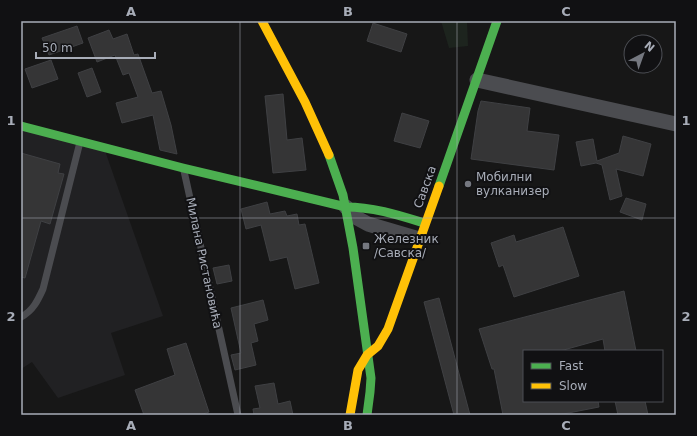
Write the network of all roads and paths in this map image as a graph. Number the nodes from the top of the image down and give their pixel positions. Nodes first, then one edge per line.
1 (262, 21) edge
2 (497, 21) edge
3 (477, 80) junction
4 (676, 124) edge
5 (21, 126) edge
6 (80, 142) junction
7 (183, 168) junction
8 (346, 207) junction
9 (424, 223) junction
10 (419, 239) junction
11 (21, 317) edge
12 (367, 355) junction
13 (238, 415) edge
14 (350, 415) edge
15 (367, 415) edge

1 - 8 street
2 - 3 street, Савска
3 - 4 street
3 - 9 street, Савска
5 - 6 street
6 - 7 street
6 - 11 lane
7 - 8 street
7 - 13 lane, Милана Ристановића
8 - 9 street
8 - 10 street
8 - 12 street
9 - 10 street, Савска
10 - 12 street, Савска
12 - 14 street, Савска
12 - 15 street

